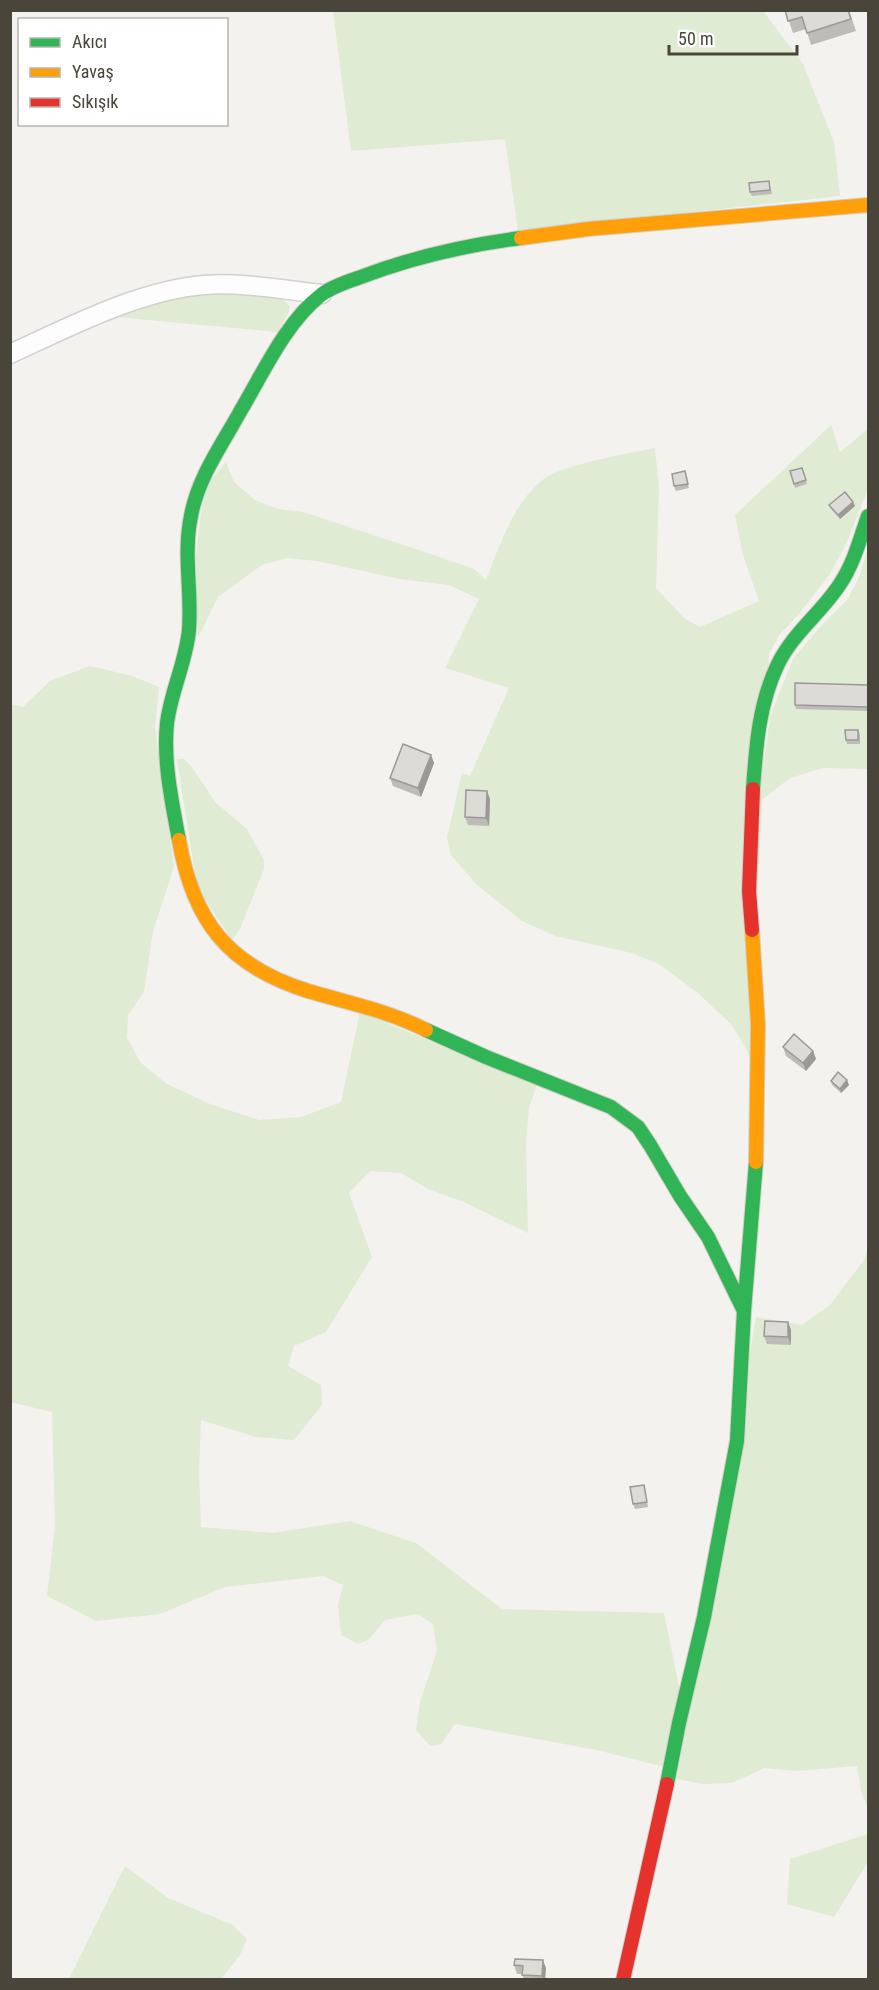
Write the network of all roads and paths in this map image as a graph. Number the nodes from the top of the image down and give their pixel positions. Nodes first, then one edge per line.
1 (868, 205) edge
2 (322, 294) junction
3 (10, 354) edge
4 (868, 516) edge
5 (744, 1311) junction
6 (623, 1980) edge

1 - 2 street
2 - 3 street
2 - 5 street
4 - 5 street
5 - 6 street

